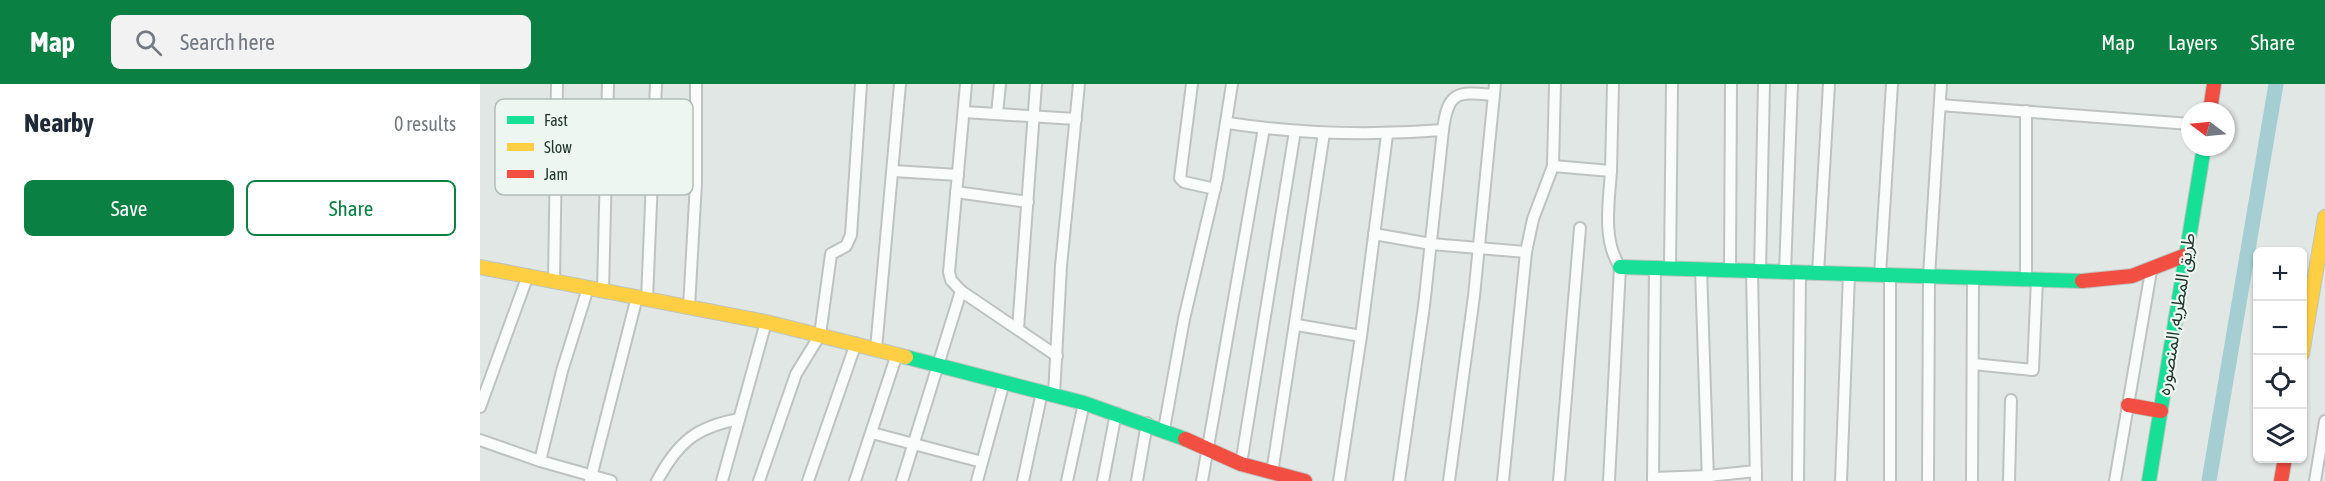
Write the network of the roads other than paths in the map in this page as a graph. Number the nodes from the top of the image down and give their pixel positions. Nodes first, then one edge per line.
1 (557, 84) edge
2 (608, 84) edge
3 (656, 84) edge
4 (696, 84) edge
5 (861, 84) edge
6 (900, 84) edge
7 (966, 84) edge
8 (999, 84) edge
9 (1036, 84) edge
10 (1079, 84) edge
11 (1192, 84) edge
12 (1232, 84) edge
13 (1555, 84) edge
14 (1613, 84) edge
15 (1672, 84) edge
16 (1731, 84) edge
17 (1764, 84) edge
18 (1792, 84) edge
19 (1829, 84) edge
20 (1892, 84) edge
21 (1941, 84) edge
22 (2214, 84) edge
23 (1495, 90) edge
24 (557, 99) edge
25 (608, 99) edge
26 (656, 99) edge
27 (2211, 102) edge
28 (1940, 105) junction
29 (2026, 111) junction
30 (964, 112) junction
31 (997, 114) junction
32 (1034, 116) junction
33 (1076, 119) junction
34 (1228, 123) junction
35 (2181, 123) edge
36 (1264, 128) junction
37 (1443, 130) junction
38 (1295, 131) junction
39 (1324, 133) junction
40 (1387, 135) junction
41 (2202, 156) edge
42 (1553, 166) junction
43 (893, 171) junction
44 (1611, 171) junction
45 (958, 175) junction
46 (1215, 189) junction
47 (956, 192) junction
48 (555, 195) edge
49 (605, 195) edge
50 (652, 195) edge
51 (1028, 202) junction
52 (2325, 217) edge
53 (1580, 228) dead end
54 (1374, 234) junction
55 (1431, 244) junction
56 (1479, 249) junction
57 (1526, 252) junction
58 (2186, 255) junction
59 (480, 267) edge
60 (1620, 267) junction
61 (1655, 268) junction
62 (1670, 268) junction
63 (1701, 269) junction
64 (1730, 270) junction
65 (1756, 271) junction
66 (2151, 271) junction
67 (1785, 272) junction
68 (1800, 272) junction
69 (1818, 273) junction
70 (1849, 274) junction
71 (528, 275) junction
72 (1885, 275) junction
73 (1929, 276) junction
74 (1973, 278) junction
75 (2032, 279) junction
76 (554, 281) junction
77 (588, 288) junction
78 (603, 291) junction
79 (961, 291) junction
80 (642, 298) junction
81 (690, 307) junction
82 (766, 322) junction
83 (2307, 324) edge
84 (1297, 326) junction
85 (1018, 329) junction
86 (820, 335) junction
87 (1361, 336) junction
88 (856, 343) junction
89 (876, 349) junction
90 (897, 354) junction
91 (1057, 356) junction
92 (1972, 364) junction
93 (939, 365) junction
94 (1004, 382) junction
95 (1048, 393) junction
96 (2011, 400) dead end
97 (1084, 403) junction
98 (2128, 405) junction
99 (480, 407) edge
100 (2161, 411) junction
101 (1116, 413) junction
102 (740, 419) junction
103 (2325, 421) edge
104 (1147, 423) junction
105 (1164, 429) junction
106 (872, 433) junction
107 (480, 440) edge
108 (914, 443) junction
109 (1208, 450) junction
110 (540, 461) junction
111 (982, 462) junction
112 (2322, 462) edge
113 (2284, 463) edge
114 (1241, 464) junction
115 (1266, 475) edge
116 (1756, 476) edge
117 (590, 478) edge
118 (1653, 479) edge
119 (1708, 479) edge
120 (611, 481) edge
121 (657, 481) edge
122 (722, 481) edge
123 (759, 481) edge
124 (808, 481) edge
125 (855, 481) edge
126 (902, 481) edge
127 (977, 481) edge
128 (1023, 481) edge
129 (1067, 481) edge
130 (1103, 481) edge
131 (1137, 481) edge
132 (1202, 481) edge
133 (1305, 481) edge
134 (1339, 481) edge
135 (1399, 481) edge
136 (1449, 481) edge
137 (1503, 481) edge
138 (1559, 481) edge
139 (1609, 481) edge
140 (1798, 481) edge
141 (1841, 481) edge
142 (1890, 481) edge
143 (1928, 481) edge
144 (1972, 481) edge
145 (2009, 481) edge
146 (2115, 481) edge
147 (2150, 481) edge
148 (2281, 481) edge
149 (2315, 481) edge

1 - 24 street
2 - 25 street
3 - 26 street
4 - 81 street
5 - 86 street
6 - 43 street
7 - 30 street
8 - 31 street
9 - 32 street
10 - 33 street
11 - 46 street
12 - 34 street
13 - 42 street
14 - 44 street
15 - 62 street
16 - 64 street
17 - 65 street
18 - 67 street
19 - 69 street
20 - 72 street
21 - 28 street
22 - 27 street
23 - 37 street
23 - 56 street
28 - 29 street
28 - 73 street
29 - 35 street
29 - 75 street
30 - 31 street
30 - 45 street
31 - 32 street
32 - 33 street
32 - 51 street
33 - 91 street
34 - 36 street
34 - 46 street
36 - 38 street
36 - 109 street
37 - 40 street
37 - 55 street
38 - 39 street
38 - 114 street
39 - 40 street
39 - 84 street
40 - 54 street
41 - 58 street, طريق المطريه, المنصوره
42 - 44 street
42 - 57 street
43 - 45 street
43 - 89 street
44 - 60 street
45 - 47 street
46 - 105 street
47 - 51 street
47 - 79 street
48 - 76 street
49 - 78 street
50 - 80 street
51 - 85 street
52 - 83 street
53 - 138 street
54 - 55 street
54 - 87 street
55 - 56 street
55 - 135 street
56 - 57 street
56 - 136 street
57 - 137 street
58 - 66 street
58 - 100 street, طريق المطريه, المنصوره
59 - 71 street
60 - 61 street
60 - 139 street
61 - 62 street
61 - 118 street
62 - 63 street
63 - 64 street
63 - 119 street
64 - 65 street
65 - 67 street
65 - 116 street
66 - 75 street
66 - 98 street
67 - 68 street
68 - 69 street
68 - 140 street
69 - 70 street
70 - 72 street
70 - 141 street
71 - 76 street
71 - 99 street
72 - 73 street
72 - 142 street
73 - 74 street
73 - 143 street
74 - 75 street
74 - 92 street
75 - 92 street
76 - 77 street
77 - 78 street
77 - 110 street
78 - 80 street
79 - 85 street
79 - 93 street
80 - 81 street
80 - 117 street
81 - 82 street
82 - 86 street
82 - 102 street
84 - 87 street
84 - 115 street
85 - 91 street
86 - 88 street
86 - 123 street
87 - 134 street
88 - 89 street
88 - 124 street
89 - 90 street
90 - 93 street
90 - 106 street
91 - 95 street
92 - 144 street
93 - 94 street
93 - 108 street
94 - 95 street
94 - 111 street
95 - 97 street
95 - 128 street
96 - 145 street
97 - 101 street
97 - 129 street
98 - 100 street
98 - 146 street
100 - 147 street, طريق المطريه, المنصوره
101 - 104 street
101 - 130 street
102 - 121 street
102 - 122 street
103 - 112 street
104 - 105 street
104 - 131 street
105 - 109 street
106 - 108 street
106 - 125 street
107 - 110 street
108 - 111 street
108 - 126 street
109 - 114 street
109 - 132 street
110 - 117 street
111 - 127 street
112 - 149 street
113 - 148 street
114 - 115 street
115 - 133 street
116 - 119 street
117 - 120 street
118 - 119 street

